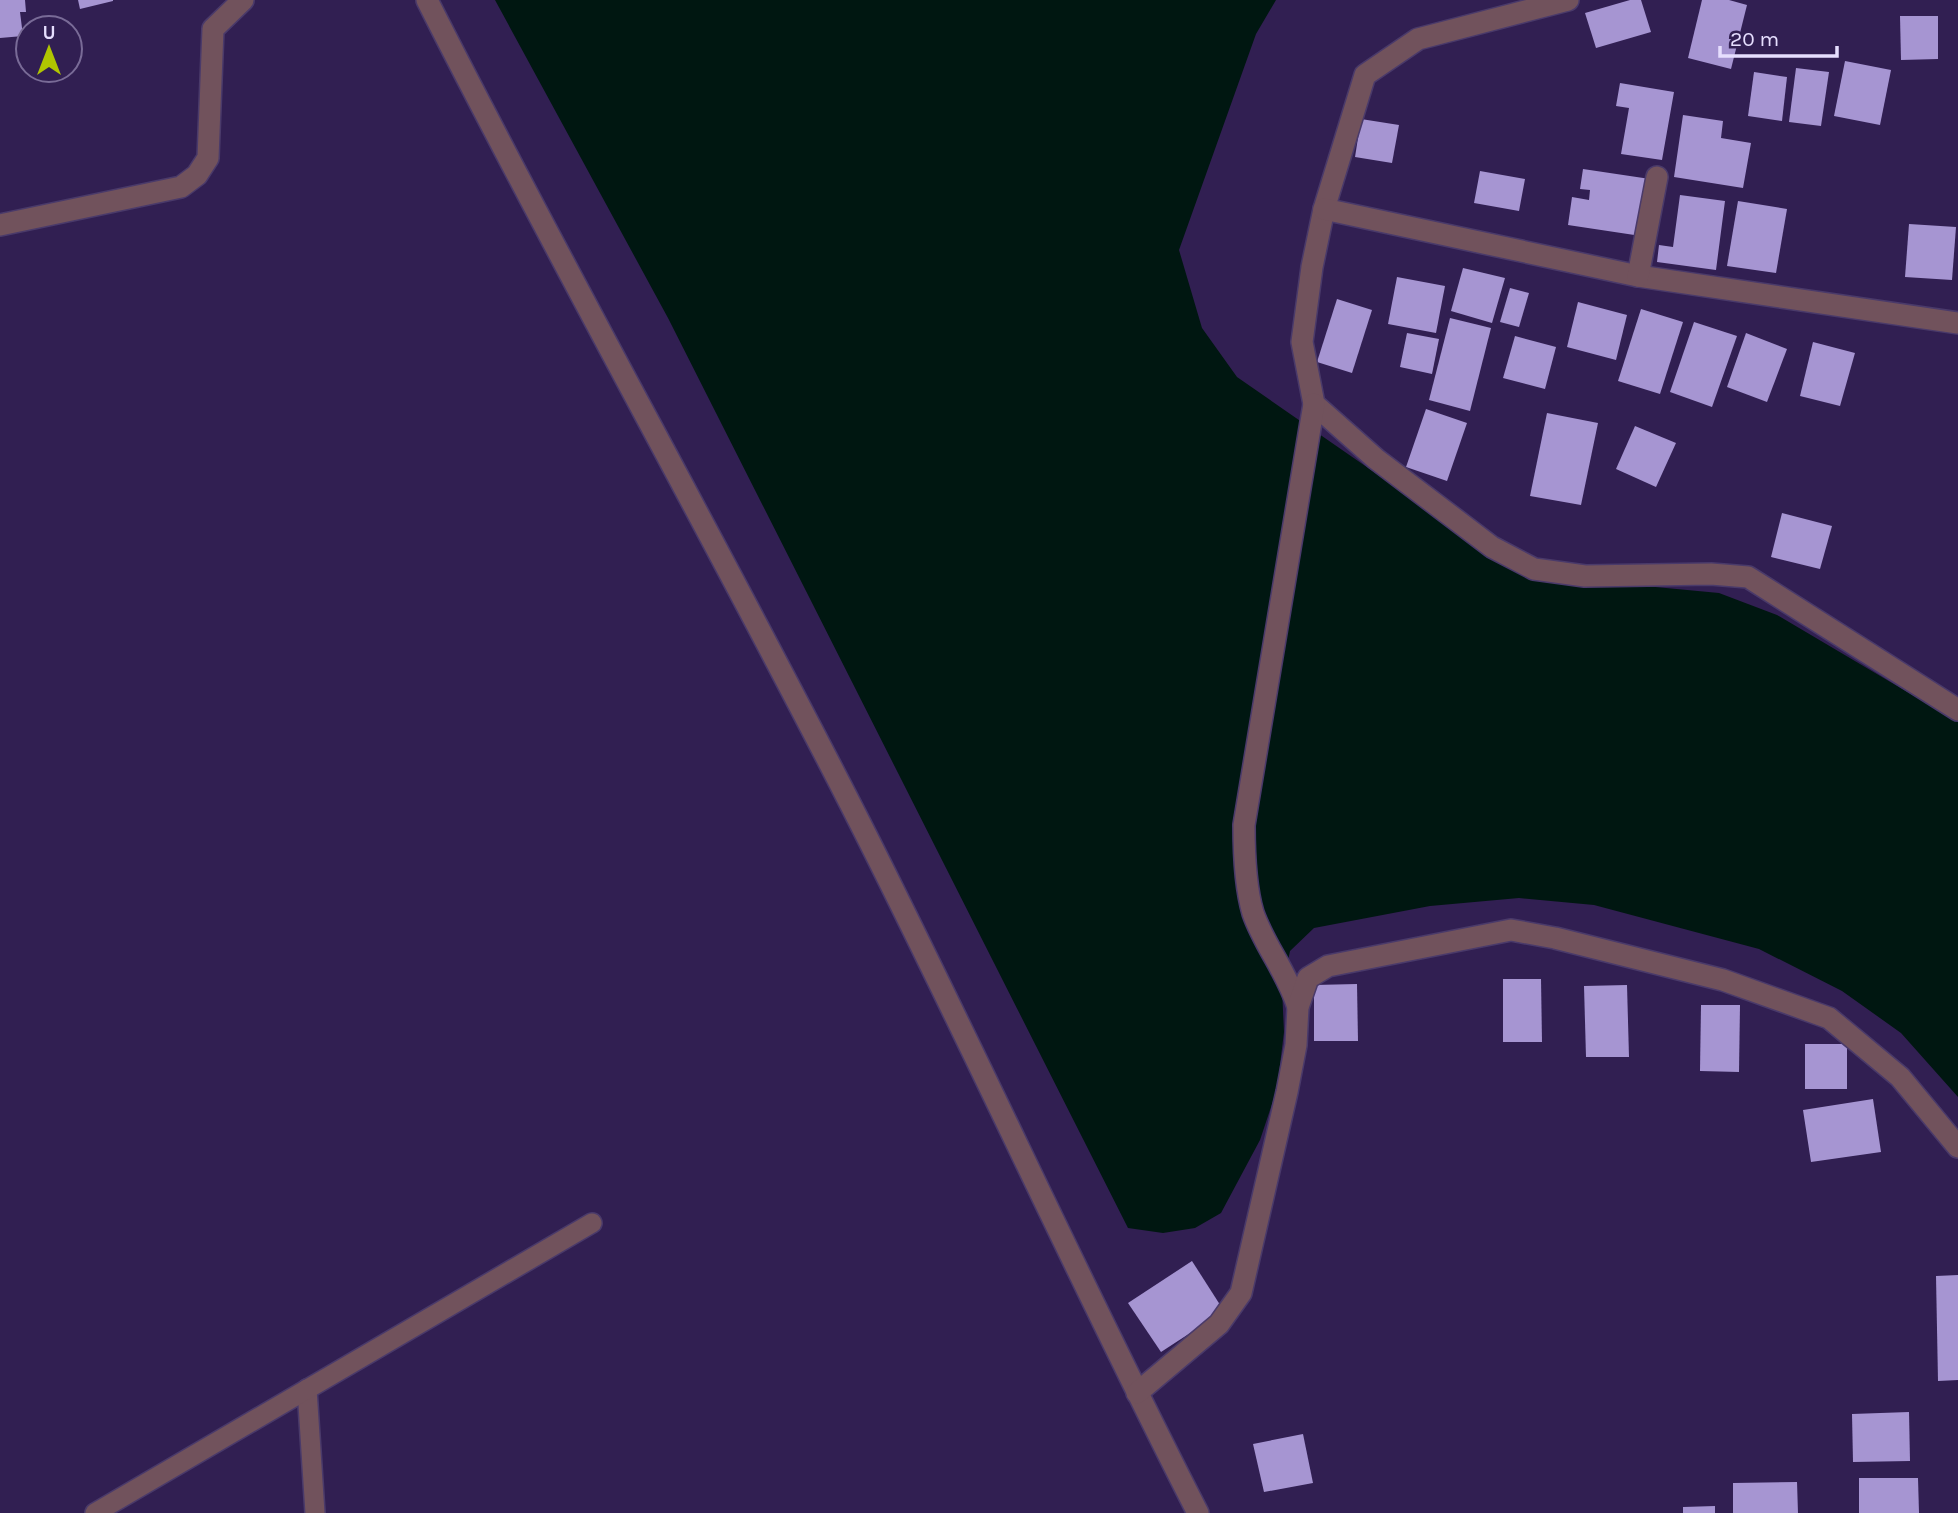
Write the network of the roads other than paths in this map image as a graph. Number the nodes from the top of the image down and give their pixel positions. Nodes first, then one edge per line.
1 (243, 0) edge
2 (427, 0) edge
3 (1568, 0) edge
4 (1657, 177) dead end
5 (1325, 209) junction
6 (0, 225) edge
7 (1638, 276) junction
8 (1958, 323) edge
9 (1313, 409) junction
10 (1958, 710) edge
11 (1296, 1000) junction
12 (1958, 1147) edge
13 (592, 1223) dead end
14 (307, 1389) junction
15 (1137, 1393) junction
16 (95, 1513) edge
17 (315, 1513) edge
18 (1198, 1513) edge

1 - 6 street
2 - 15 street
3 - 5 street
4 - 7 street
5 - 7 street
5 - 9 street
7 - 8 street
9 - 10 street
9 - 11 street
11 - 12 street
11 - 15 street
13 - 14 lane
14 - 16 lane
14 - 17 lane
15 - 18 street

